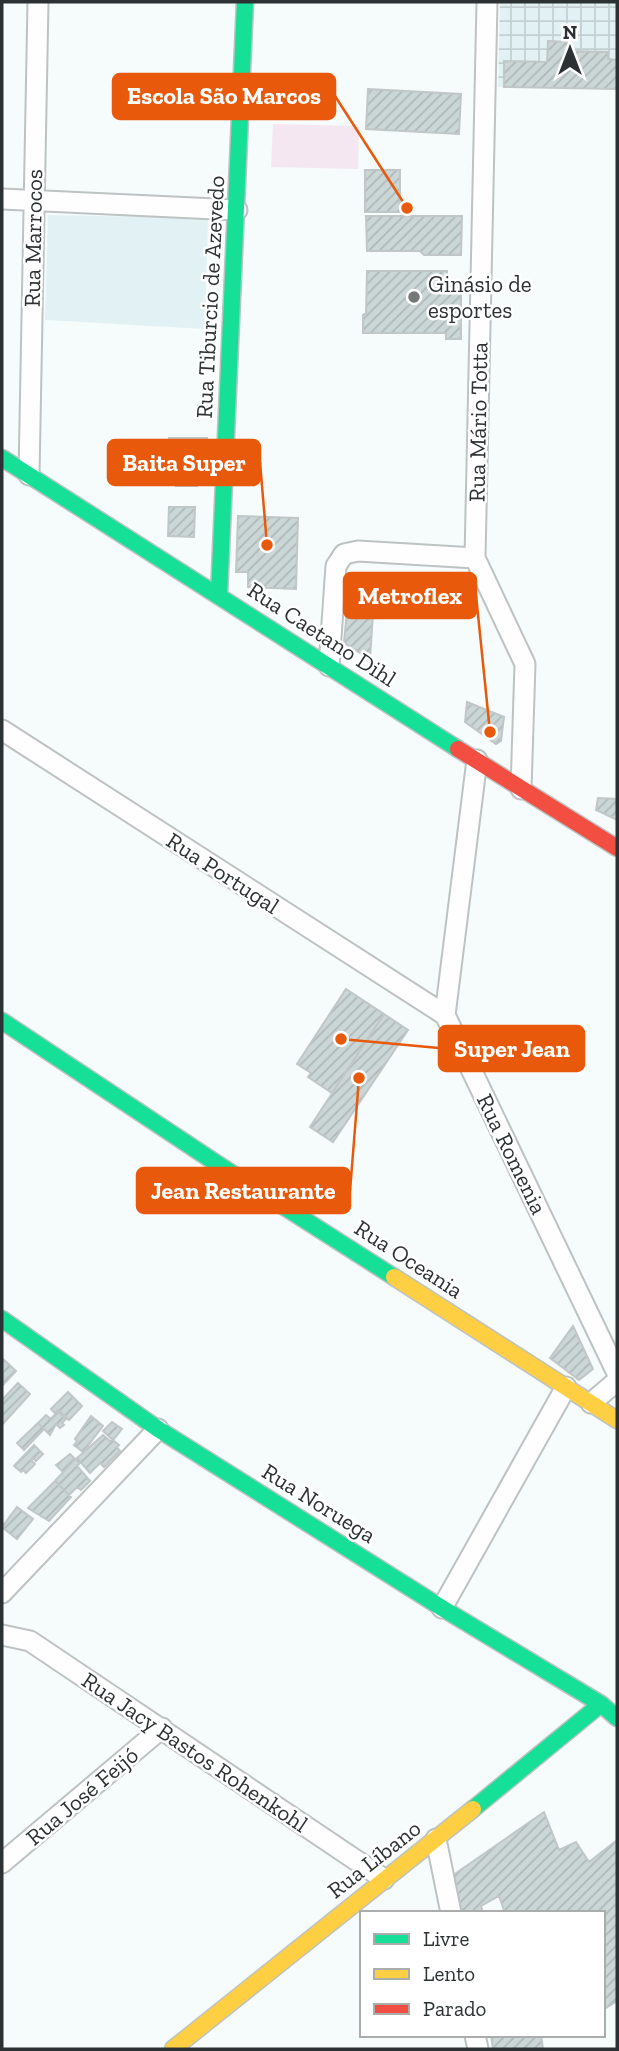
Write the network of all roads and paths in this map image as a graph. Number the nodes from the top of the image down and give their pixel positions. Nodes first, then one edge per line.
1 (38, 2) edge
2 (245, 2) edge
3 (487, 2) edge
4 (2, 199) edge
5 (34, 200) junction
6 (237, 210) junction
7 (2, 458) edge
8 (29, 475) junction
9 (475, 558) junction
10 (219, 595) junction
11 (329, 666) junction
12 (2, 730) edge
13 (477, 760) junction
14 (521, 789) junction
15 (617, 848) edge
16 (445, 1015) junction
17 (2, 1021) edge
18 (2, 1319) edge
19 (617, 1373) edge
20 (617, 1381) edge
21 (566, 1387) junction
22 (591, 1403) junction
23 (617, 1420) edge
24 (158, 1429) junction
25 (2, 1593) edge
26 (442, 1608) junction
27 (2, 1635) edge
28 (601, 1703) junction
29 (617, 1718) edge
30 (162, 1728) junction
31 (436, 1839) junction
32 (2, 1863) edge
33 (384, 1880) junction
34 (451, 1911) edge
35 (173, 2049) edge

1 - 5 street, Rua Marrocos
2 - 6 street, Rua Tiburcio de Azevedo
3 - 9 street, Rua Mário Totta
4 - 5 street
5 - 6 street
5 - 8 street, Rua Marrocos
6 - 10 street, Rua Tiburcio de Azevedo
7 - 8 street, Rua Caetano Dihl
8 - 10 street, Rua Caetano Dihl
9 - 11 street
9 - 14 street, Rua Mário Totta
10 - 11 street, Rua Caetano Dihl
11 - 13 street, Rua Caetano Dihl
12 - 16 street, Rua Portugal
13 - 14 street, Rua Caetano Dihl
13 - 16 street
14 - 15 street, Rua Caetano Dihl
16 - 19 street, Rua Romenia
17 - 21 street, Rua Oceania
18 - 24 street, Rua Noruega
20 - 22 street
21 - 22 street, Rua Oceania
21 - 26 street
22 - 23 street, Rua Oceania
24 - 25 street
24 - 26 street, Rua Noruega
26 - 28 street, Rua Noruega
27 - 30 street, Rua Jacy Bastos Rohenkohl
28 - 29 street, Rua Noruega
28 - 31 street, Rua Líbano
30 - 32 street, Rua José Feijó
30 - 33 street, Rua Jacy Bastos Rohenkohl
31 - 33 street, Rua Líbano
31 - 34 street
33 - 35 street, Rua Líbano

